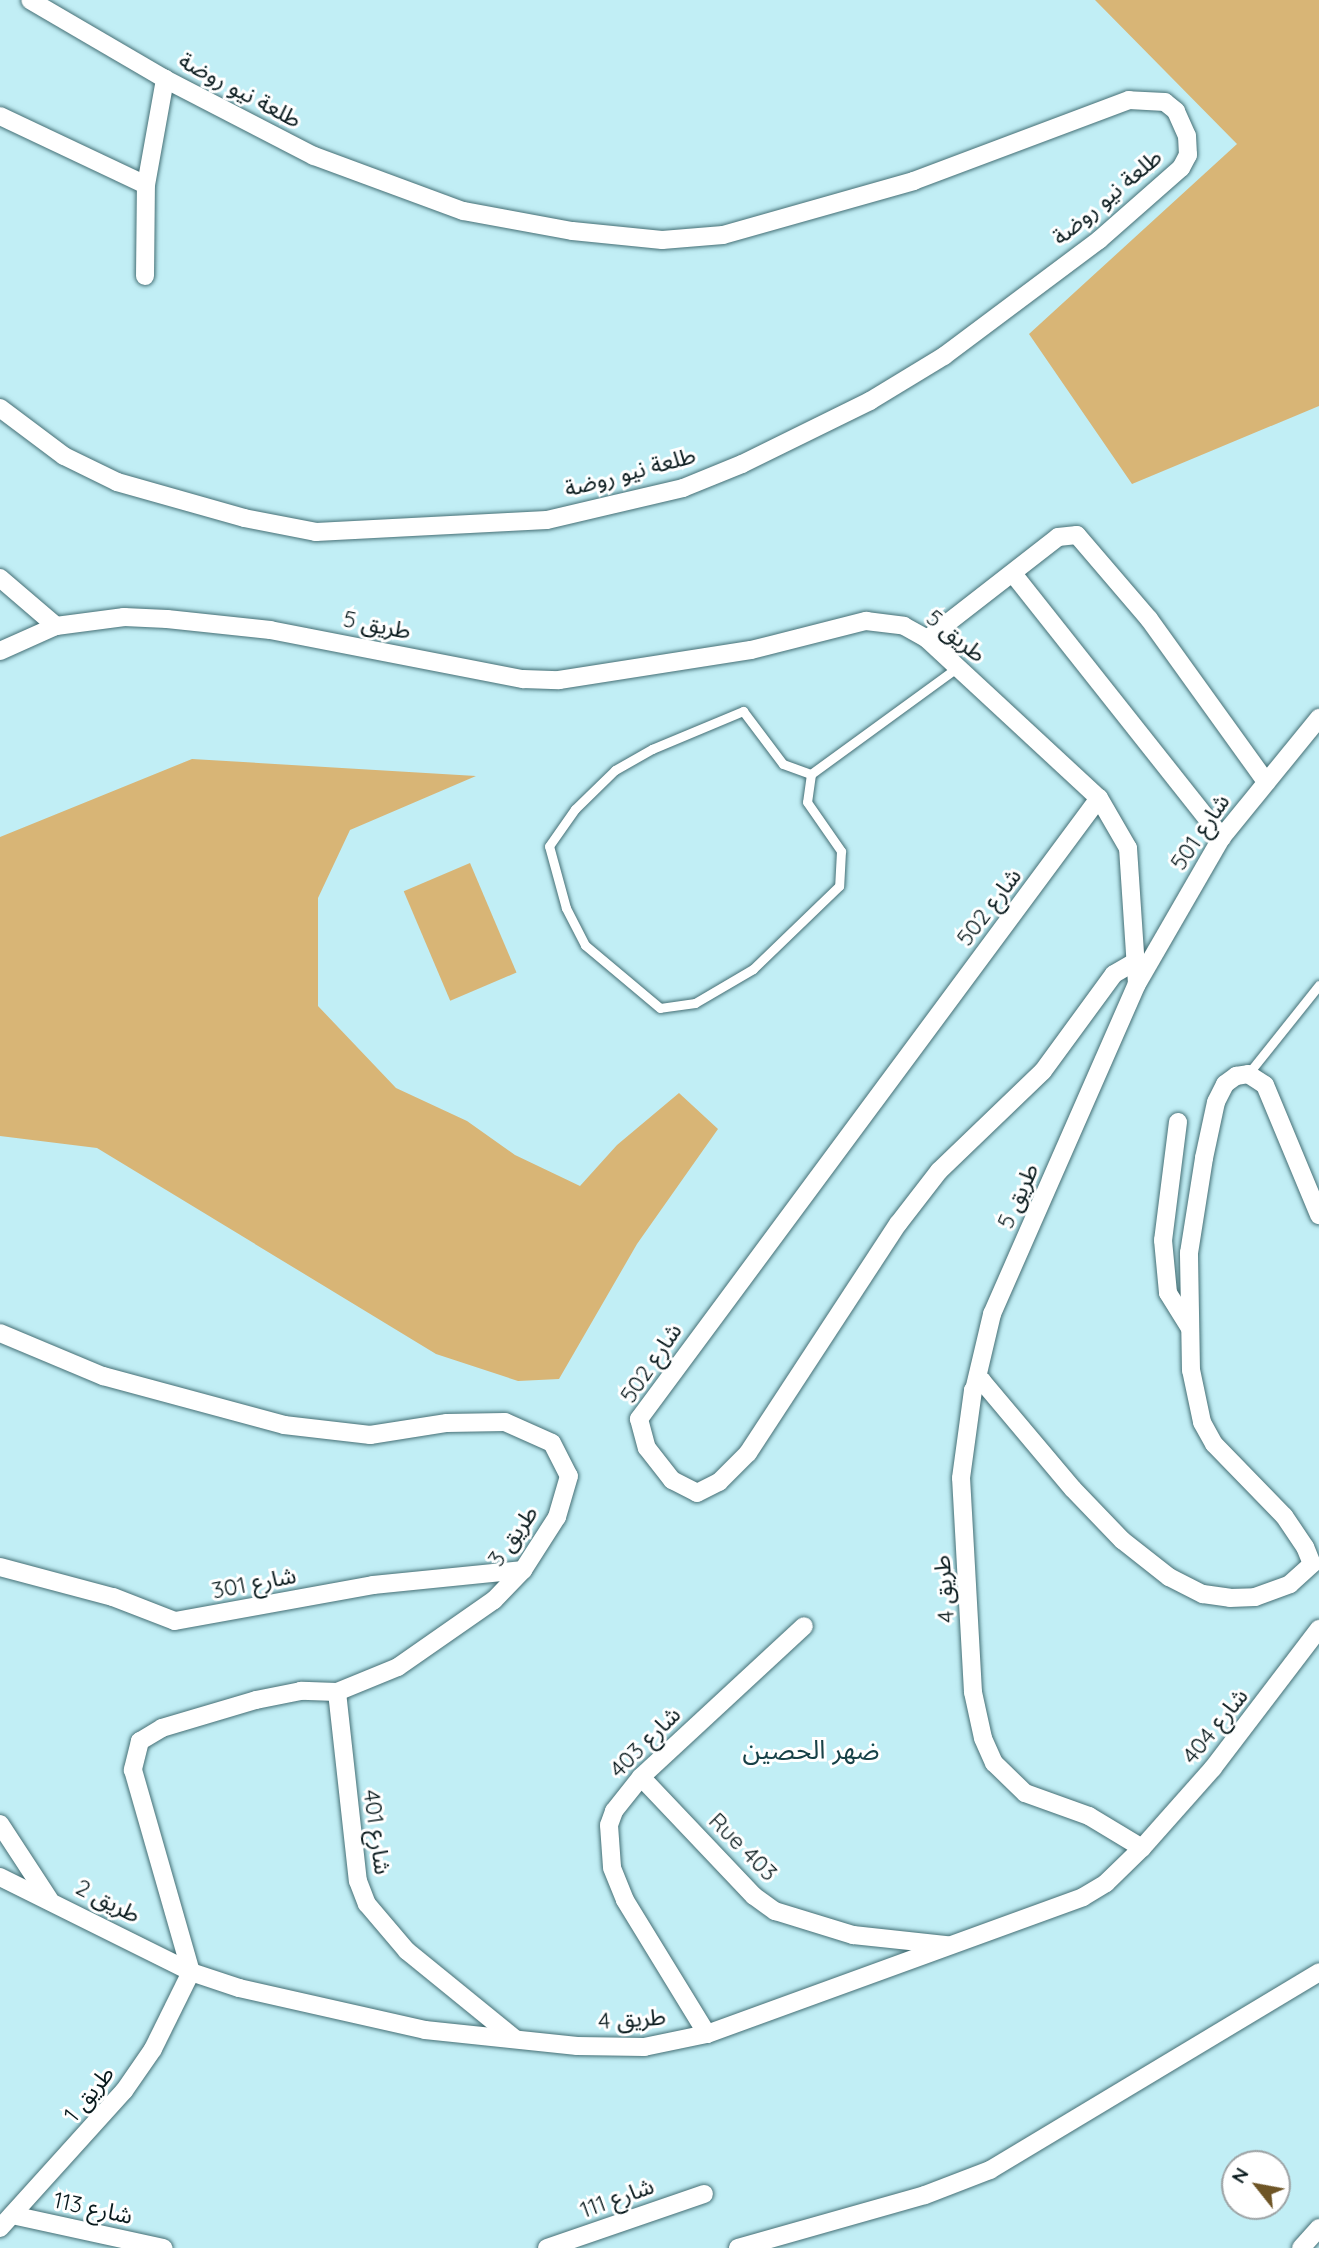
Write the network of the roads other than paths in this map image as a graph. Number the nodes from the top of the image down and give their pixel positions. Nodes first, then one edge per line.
1 (30, 0) edge
2 (165, 79) junction
3 (0, 117) edge
4 (146, 186) junction
5 (145, 276) dead end
6 (0, 408) edge
7 (1014, 575) junction
8 (0, 578) edge
9 (56, 626) junction
10 (927, 639) junction
11 (0, 651) edge
12 (958, 667) junction
13 (1319, 718) edge
14 (811, 774) junction
15 (1266, 782) junction
16 (1100, 798) junction
17 (1222, 837) junction
18 (1135, 962) junction
19 (1137, 984) junction
20 (1319, 985) edge
21 (1248, 1074) junction
22 (1178, 1122) dead end
23 (1319, 1215) edge
24 (1189, 1327) junction
25 (0, 1334) edge
26 (975, 1386) junction
27 (0, 1567) edge
28 (523, 1570) junction
29 (804, 1626) dead end
30 (1319, 1629) edge
31 (337, 1692) junction
32 (641, 1777) junction
33 (0, 1824) edge
34 (1142, 1848) junction
35 (0, 1877) edge
36 (49, 1899) junction
37 (950, 1945) junction
38 (191, 1972) junction
39 (1319, 1972) edge
40 (707, 2034) junction
41 (514, 2038) junction
42 (704, 2194) dead end
43 (6, 2222) edge
44 (1319, 2228) edge
45 (163, 2248) edge
46 (547, 2248) edge
47 (738, 2248) edge
48 (1301, 2248) edge

1 - 2 street, طلعة نيو روضة
2 - 4 street
2 - 6 street, طلعة نيو روضة
3 - 4 street
4 - 5 street
7 - 10 street
7 - 15 street
7 - 17 street
8 - 9 street
9 - 10 street, طريق 5
9 - 11 street, طريق 5
10 - 12 street, طريق 5
12 - 14 lane
12 - 16 street, طريق 5
13 - 15 street, شارع 501
14 - 14 lane
15 - 17 street, شارع 501
16 - 18 street, طريق 5
16 - 18 street, شارع 502
17 - 19 street, شارع 501
18 - 19 street, طريق 5
19 - 26 street, طريق 5
20 - 21 lane
21 - 23 street
21 - 24 street
22 - 24 street
24 - 26 street
25 - 28 street, طريق 3
26 - 34 street, طريق 4
27 - 28 street, شارع 301
28 - 31 street, طريق 3
29 - 32 street, شارع 403
30 - 34 street, شارع 404
31 - 38 street, طريق 3
31 - 41 street, شارع 401
32 - 37 street, Rue 403
32 - 40 street, شارع 403
33 - 36 street
34 - 37 street, طريق 4
35 - 36 street, طريق 2
36 - 38 street, طريق 2
37 - 40 street, طريق 4
38 - 41 street, طريق 4
38 - 43 street, طريق 1
39 - 47 street
40 - 41 street, طريق 4
42 - 46 street, شارع 111
43 - 45 street, شارع 113
44 - 48 street

